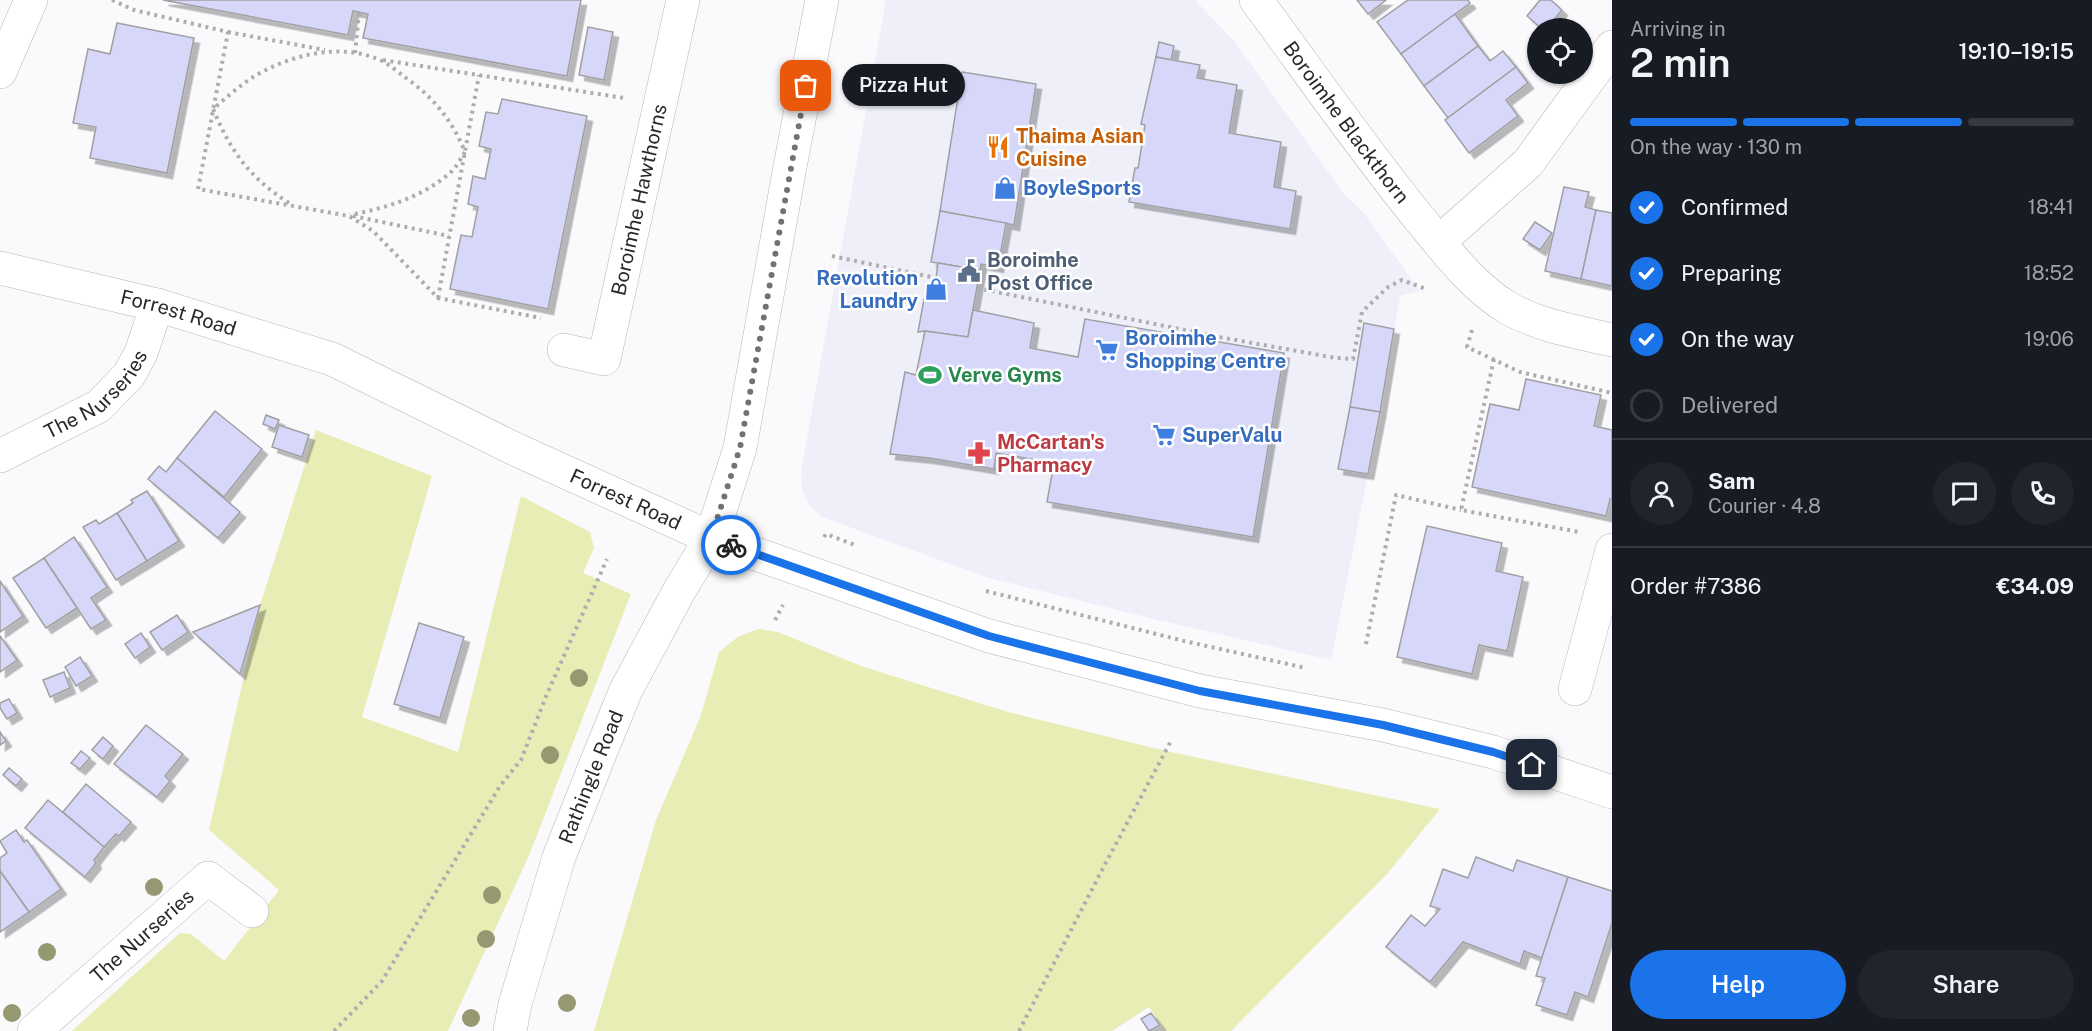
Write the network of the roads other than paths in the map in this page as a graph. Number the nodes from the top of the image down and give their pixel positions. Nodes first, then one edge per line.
1 (31, 0) edge
2 (683, 0) edge
3 (822, 0) edge
4 (1256, 0) edge
5 (1612, 47) edge
6 (0, 72) edge
7 (1438, 242) junction
8 (0, 268) edge
9 (156, 305) junction
10 (1612, 340) edge
11 (564, 350) dead end
12 (0, 456) edge
13 (711, 538) junction
14 (1600, 542) edge
15 (1575, 689) dead end
16 (1612, 792) edge
17 (252, 911) dead end
18 (34, 1031) edge
19 (510, 1031) edge

1 - 6 street
2 - 11 street, Boroimhe Hawthorns
3 - 13 street, Rathingle Road
4 - 7 street, Boroimhe Blackthorn
5 - 7 street
7 - 10 street, Boroimhe Blackthorn
8 - 9 street, Forrest Road
9 - 12 street, The Nurseries
9 - 13 street, Forrest Road
13 - 16 street, Forrest Road
13 - 19 street, Rathingle Road
14 - 15 street
17 - 18 street, The Nurseries

